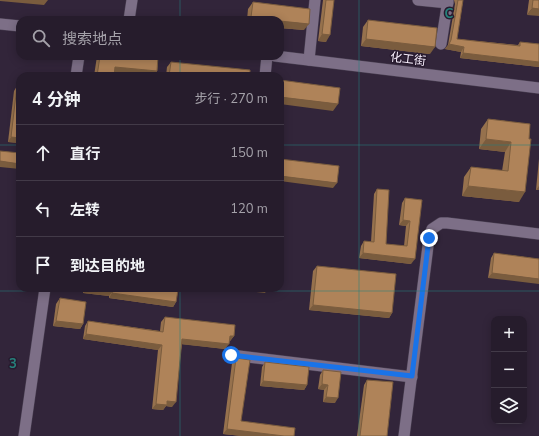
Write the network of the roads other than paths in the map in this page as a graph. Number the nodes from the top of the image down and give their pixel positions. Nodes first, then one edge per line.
1 (132, 0) edge
2 (316, 0) edge
3 (418, 0) edge
4 (448, 2) edge
5 (130, 16) edge
6 (0, 24) edge
7 (16, 26) edge
8 (441, 44) dead end
9 (284, 57) edge
10 (78, 60) edge
11 (266, 60) edge
12 (309, 60) junction
13 (77, 72) edge
14 (265, 72) edge
15 (539, 88) edge
16 (539, 234) edge
17 (45, 292) edge
18 (231, 355) dead end
19 (412, 376) junction
20 (24, 436) edge
21 (404, 436) edge

1 - 5 street
2 - 12 street
3 - 4 street
4 - 8 street
6 - 7 street
9 - 12 street, 化工街
10 - 13 street
11 - 14 street
12 - 15 street, 化工街
16 - 19 street
17 - 20 street
18 - 19 street
19 - 21 street

